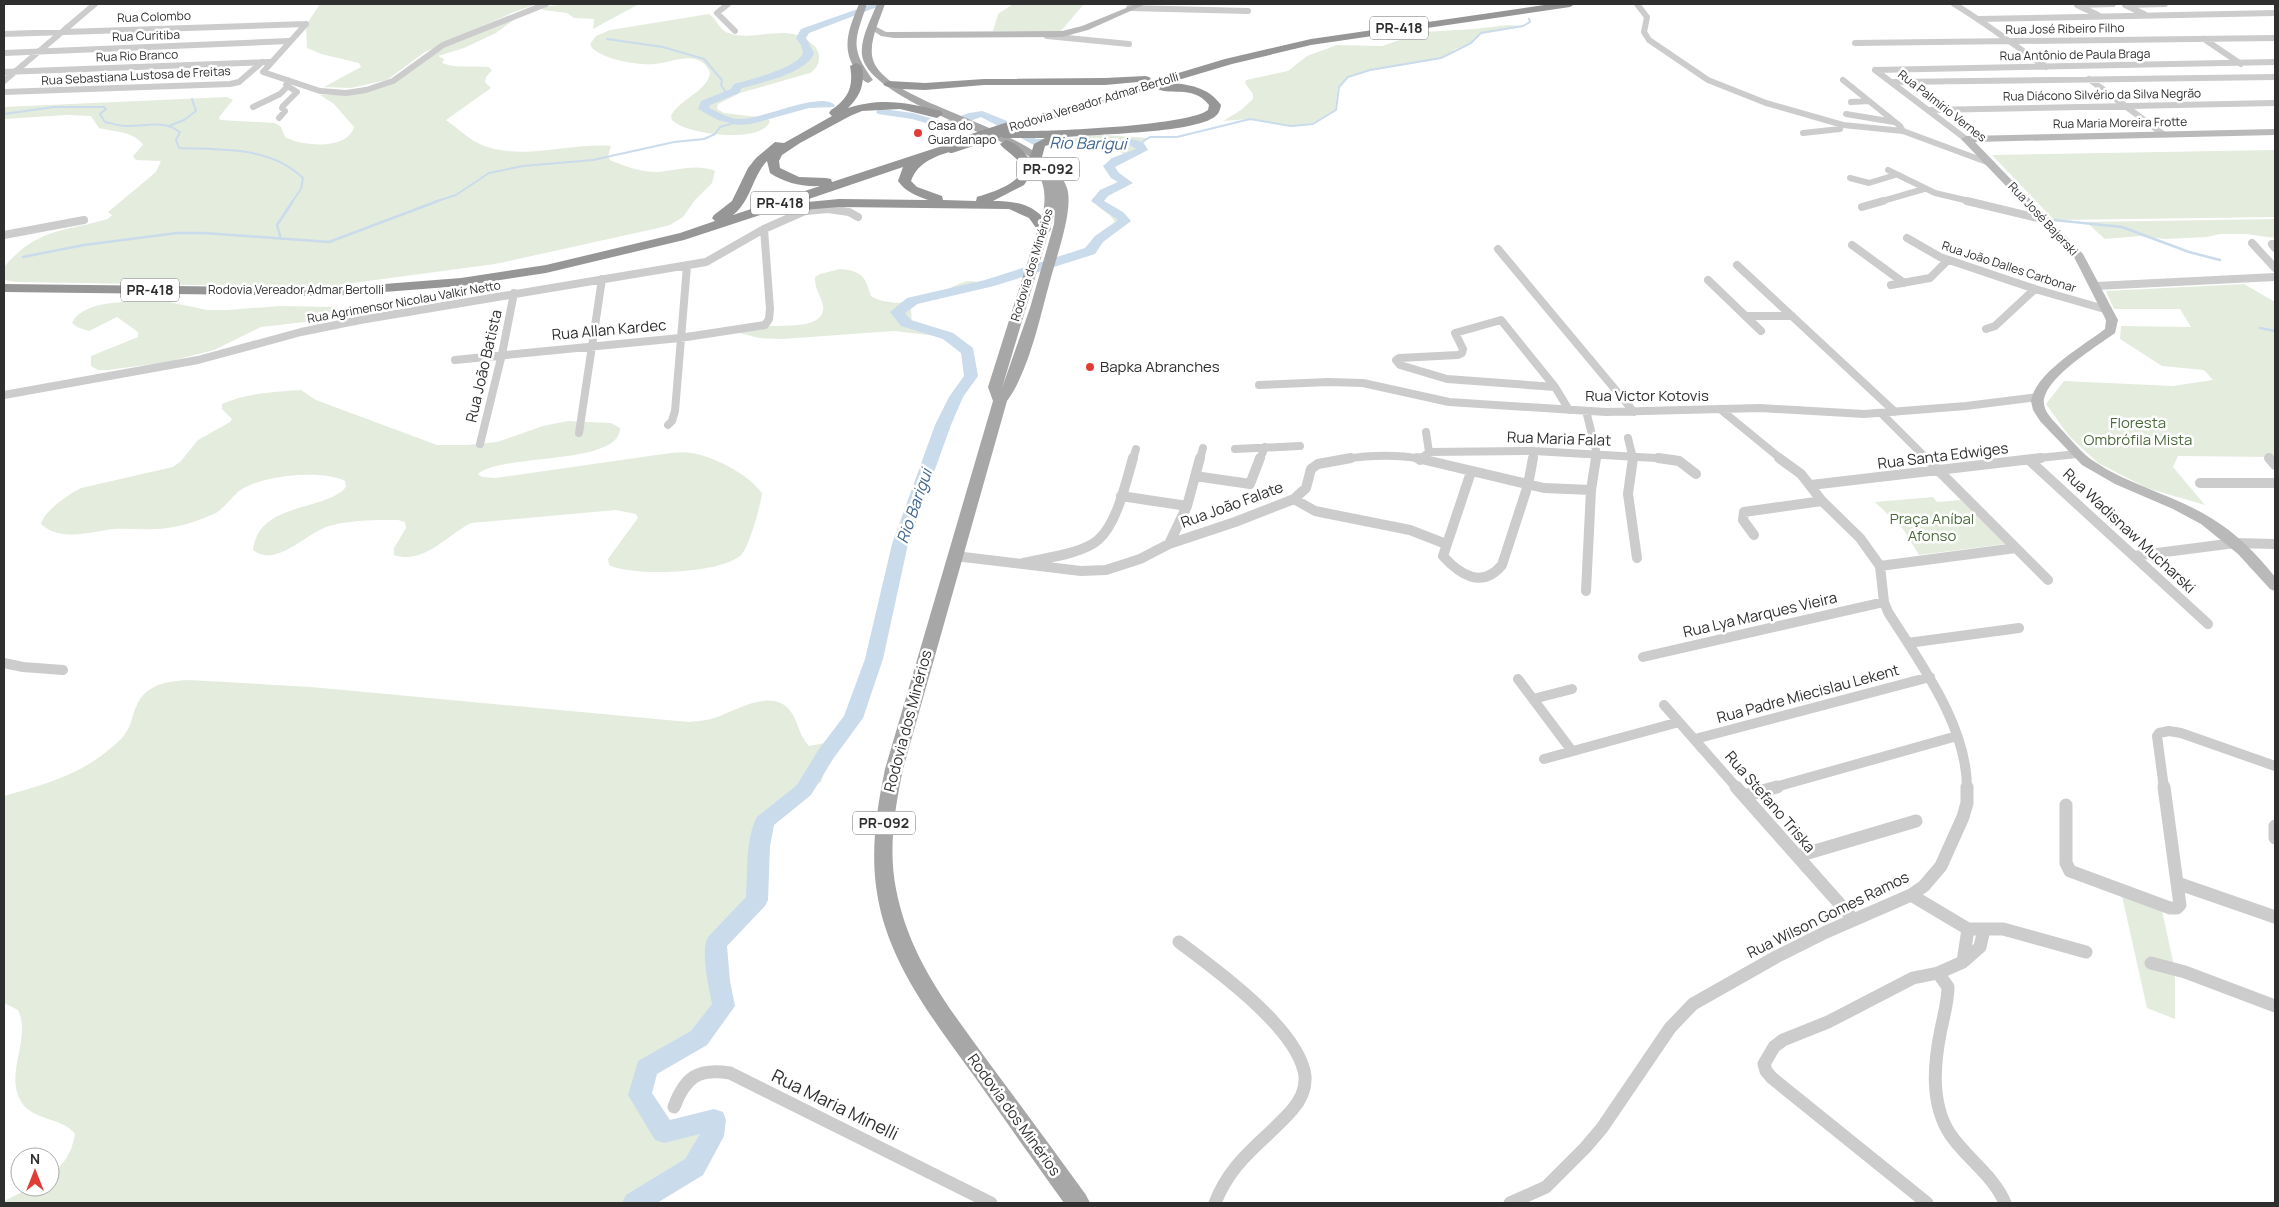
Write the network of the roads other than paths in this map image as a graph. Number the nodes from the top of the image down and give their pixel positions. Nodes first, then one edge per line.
1 (95, 4) edge
2 (546, 4) edge
3 (728, 4) edge
4 (863, 4) edge
5 (880, 4) edge
6 (1142, 4) edge
7 (1570, 4) edge
8 (1637, 4) edge
9 (1954, 4) edge
10 (2113, 4) edge
11 (2165, 4) edge
12 (1129, 8) junction
13 (1248, 11) dead end
14 (2275, 13) edge
15 (2148, 15) junction
16 (2101, 16) junction
17 (1979, 19) junction
18 (873, 28) junction
19 (64, 31) junction
20 (735, 31) dead end
21 (4, 34) edge
22 (894, 35) junction
23 (1046, 36) junction
24 (2275, 38) edge
25 (2204, 39) junction
26 (289, 41) junction
27 (2007, 41) junction
28 (867, 42) junction
29 (1855, 43) dead end
30 (1129, 44) dead end
31 (39, 51) junction
32 (4, 53) edge
33 (1229, 61) junction
34 (262, 62) junction
35 (270, 62) junction
36 (2275, 62) edge
37 (2240, 63) junction
38 (856, 66) junction
39 (2045, 67) junction
40 (1875, 70) joint
41 (4, 72) edge
42 (16, 72) junction
43 (2258, 76) junction
44 (2275, 77) edge
45 (2089, 78) junction
46 (2064, 79) junction
47 (1843, 80) dead end
48 (4, 81) edge
49 (1892, 82) junction
50 (288, 83) junction
51 (889, 84) junction
52 (1135, 90) junction
53 (4, 92) edge
54 (1869, 101) junction
55 (1851, 102) dead end
56 (2275, 103) edge
57 (2126, 106) junction
58 (253, 107) dead end
59 (1928, 110) junction
60 (942, 113) junction
61 (1059, 113) junction
62 (1846, 114) dead end
63 (278, 118) dead end
64 (1895, 122) junction
65 (966, 124) junction
66 (1886, 129) junction
67 (987, 130) junction
68 (1903, 131) junction
69 (2275, 132) edge
70 (1803, 133) dead end
71 (2163, 134) junction
72 (1966, 138) junction
73 (1006, 144) junction
74 (1039, 145) junction
75 (934, 152) junction
76 (1992, 164) junction
77 (1888, 170) dead end
78 (876, 171) junction
79 (1896, 175) junction
80 (1850, 178) dead end
81 (1924, 189) junction
82 (1862, 207) dead end
83 (858, 217) dead end
84 (84, 220) dead end
85 (2046, 220) junction
86 (1044, 228) junction
87 (764, 229) junction
88 (4, 236) edge
89 (684, 236) junction
90 (1907, 238) dead end
91 (2252, 243) dead end
92 (1852, 245) dead end
93 (1498, 249) dead end
94 (1035, 254) joint
95 (1948, 260) junction
96 (1737, 265) dead end
97 (687, 266) junction
98 (2275, 268) edge
99 (2271, 277) edge
100 (602, 279) junction
101 (1708, 280) dead end
102 (1904, 283) junction
103 (2275, 283) edge
104 (1891, 285) dead end
105 (2096, 286) junction
106 (4, 288) edge
107 (2035, 290) junction
108 (514, 293) junction
109 (2108, 310) junction
110 (1746, 316) junction
111 (1792, 316) junction
112 (1986, 328) dead end
113 (1761, 331) dead end
114 (680, 338) junction
115 (592, 346) junction
116 (502, 354) junction
117 (455, 360) dead end
118 (1259, 385) dead end
119 (1555, 387) junction
120 (4, 395) edge
121 (2038, 397) junction
122 (1000, 400) junction
123 (1557, 409) junction
124 (1720, 409) junction
125 (1569, 410) junction
126 (1586, 411) junction
127 (1634, 412) junction
128 (1895, 412) junction
129 (1881, 413) junction
130 (668, 424) dead end
131 (1426, 432) dead end
132 (579, 433) dead end
133 (1628, 438) dead end
134 (480, 444) dead end
135 (1300, 446) dead end
136 (1136, 448) dead end
137 (1203, 448) dead end
138 (1265, 448) junction
139 (1235, 449) dead end
140 (1534, 451) junction
141 (1428, 452) junction
142 (1597, 454) junction
143 (2078, 454) junction
144 (1634, 457) junction
145 (1420, 460) junction
146 (2029, 460) junction
147 (1938, 470) junction
148 (1472, 472) junction
149 (1696, 474) dead end
150 (1195, 476) junction
151 (2200, 483) dead end
152 (2275, 483) edge
153 (1528, 485) junction
154 (1811, 485) junction
155 (1591, 490) junction
156 (1121, 496) junction
157 (1294, 499) junction
158 (1822, 501) junction
159 (1187, 506) junction
160 (1754, 535) dead end
161 (2235, 543) junction
162 (1170, 544) junction
163 (1446, 544) junction
164 (2275, 544) edge
165 (2016, 548) junction
166 (955, 556) junction
167 (2134, 556) junction
168 (1637, 558) dead end
169 (1020, 564) junction
170 (1880, 566) junction
171 (2048, 580) dead end
172 (2275, 586) edge
173 (1586, 591) dead end
174 (1884, 602) junction
175 (2208, 624) dead end
176 (2019, 628) dead end
177 (1908, 642) junction
178 (1643, 657) dead end
179 (4, 663) edge
180 (63, 670) dead end
181 (1930, 677) junction
182 (1518, 679) dead end
183 (1572, 689) dead end
184 (1533, 699) junction
185 (1664, 705) dead end
186 (1679, 722) junction
187 (1957, 736) junction
188 (1695, 739) junction
189 (1572, 751) junction
190 (1544, 759) dead end
191 (2275, 766) edge
192 (1744, 796) junction
193 (2066, 806) dead end
194 (1916, 821) dead end
195 (2275, 826) edge
196 (2275, 838) edge
197 (1798, 856) junction
198 (2177, 883) junction
199 (1911, 896) junction
200 (2275, 917) edge
201 (1854, 920) junction
202 (1968, 929) junction
203 (1984, 929) junction
204 (1179, 942) dead end
205 (2086, 952) dead end
206 (1963, 962) junction
207 (2151, 963) dead end
208 (1938, 973) junction
209 (2275, 1006) edge
210 (674, 1107) dead end
211 (991, 1203) edge
212 (1078, 1203) edge
213 (1215, 1203) edge
214 (1510, 1203) edge
215 (1927, 1203) edge
216 (2005, 1203) edge

1 - 19 street
2 - 50 street
3 - 20 street
4 - 38 main road
5 - 18 main road
6 - 12 main road
7 - 33 highway, Rodovia Vereador Admar Bertolli / PR-418
8 - 66 street, Rua José Bajerski
9 - 17 street
10 - 16 street
11 - 15 street
12 - 13 street
12 - 23 main road
14 - 15 street
15 - 16 street
16 - 17 street
17 - 27 street
18 - 22 main road
18 - 28 main road
19 - 21 street, Rua Colombo
19 - 26 street, Rua Colombo
19 - 31 street
22 - 23 main road
22 - 28 main road
23 - 30 street
24 - 25 street, Rua José Ribeiro Filho
25 - 27 street, Rua José Ribeiro Filho
25 - 37 street
26 - 31 street, Rua Curitiba
26 - 35 street
27 - 29 street, Rua José Ribeiro Filho
27 - 39 street
28 - 51 main road, Rodovia dos Minérios / PR-092
31 - 32 street, Rua Curitiba
31 - 42 street
33 - 51 highway
33 - 52 highway, Rodovia Vereador Admar Bertolli / PR-418
33 - 74 highway
34 - 35 street, Rua Rio Branco
34 - 42 street, Rua Rio Branco
34 - 53 street, Rua Sebastiana Lustosa de Freitas
35 - 50 street
36 - 37 street, Rua Antônio de Paula Braga
37 - 39 street, Rua Antônio de Paula Braga
37 - 43 street
38 - 60 main road, Rodovia dos Minérios / PR-092
38 - 89 highway
39 - 40 street, Rua Antônio de Paula Braga
39 - 46 street
40 - 49 street, Rua Palmírio Vernes
41 - 42 street, Rua Rio Branco
42 - 48 street
43 - 44 street
43 - 45 street
45 - 46 street
45 - 57 street
46 - 49 street
47 - 54 street
49 - 59 street, Rua Palmírio Vernes
50 - 58 street
50 - 63 street
51 - 60 main road, Rodovia dos Minérios / PR-092
52 - 61 highway, Rodovia Vereador Admar Bertolli / PR-418
52 - 74 highway
54 - 55 street
54 - 64 street
56 - 57 street, Rua Diácono Silvério da Silva Negrão
57 - 59 street, Rua Diácono Silvério da Silva Negrão
57 - 71 street
59 - 72 street, Rua Palmírio Vernes
60 - 61 highway
60 - 65 main road, Rodovia dos Minérios / PR-092
60 - 78 highway
61 - 75 highway, Rodovia Vereador Admar Bertolli / PR-418, bridge
62 - 64 street
64 - 68 street
65 - 67 main road, Rodovia dos Minérios / PR-092
65 - 73 main road, Rodovia dos Minérios / PR-092
66 - 68 street, Rua José Bajerski
66 - 70 street
67 - 74 highway
67 - 74 main road, Rodovia dos Minérios / PR-092
68 - 76 street, Rua José Bajerski
69 - 71 main road, Rua Maria Moreira Frotte
71 - 72 main road, Rua Maria Moreira Frotte
72 - 76 main road, Rua Palmírio Vernes
73 - 75 highway
73 - 86 main road, Rodovia dos Minérios / PR-092
74 - 122 main road, Rodovia dos Minérios / PR-092
75 - 78 highway, Rodovia Vereador Admar Bertolli / PR-418
76 - 85 main road, Rua José Bajerski
77 - 79 street
78 - 89 highway, Rodovia Vereador Admar Bertolli / PR-418
79 - 80 street
79 - 81 street
81 - 82 street
81 - 85 street
83 - 87 street, Rua Agrimensor Nicolau Valkir Netto
84 - 88 street
85 - 105 main road, Rua José Bajerski
86 - 89 highway
86 - 94 main road, Rodovia dos Minérios / PR-092
87 - 97 street, Rua Agrimensor Nicolau Valkir Netto
87 - 114 street, Rua Allan Kardec
89 - 106 highway, Rodovia Vereador Admar Bertolli / PR-418
90 - 95 street, Rua João Dalles Carbonar
91 - 98 street
92 - 102 street
93 - 127 street
94 - 122 main road, Rodovia dos Minérios / PR-092
95 - 102 street
95 - 107 street, Rua João Dalles Carbonar
96 - 111 street
97 - 100 street, Rua Agrimensor Nicolau Valkir Netto
97 - 114 street
99 - 103 street
99 - 105 street
100 - 108 street, Rua Agrimensor Nicolau Valkir Netto
100 - 115 street
101 - 110 street
102 - 104 street
105 - 109 main road, Rua José Bajerski
107 - 109 street, Rua João Dalles Carbonar
107 - 112 street
108 - 116 street, Rua João Batista
108 - 120 street, Rua Agrimensor Nicolau Valkir Netto
109 - 121 main road, Rua José Bajerski
110 - 111 street
110 - 113 street
111 - 128 street
114 - 115 street, Rua Allan Kardec
114 - 130 street
115 - 116 street, Rua Allan Kardec
115 - 132 street
116 - 117 street, Rua Allan Kardec
116 - 134 street, Rua João Batista
118 - 123 street, Rua Victor Kotovis
119 - 119 street
119 - 123 street
119 - 125 street
121 - 128 street, Rua Victor Kotovis
121 - 143 main road
122 - 166 main road, Rodovia dos Minérios / PR-092
123 - 125 street, Rua Victor Kotovis
124 - 127 street, Rua Victor Kotovis
124 - 129 street, Rua Victor Kotovis
124 - 154 street, Rua Wilson Gomes Ramos
125 - 126 street, Rua Victor Kotovis
126 - 127 street, Rua Victor Kotovis
126 - 142 street
128 - 129 street, Rua Victor Kotovis
129 - 147 street
131 - 141 street
133 - 144 street
135 - 138 street
136 - 156 street
137 - 150 street
138 - 139 street
138 - 150 street
140 - 141 street, Rua Maria Falat
140 - 142 street, Rua Maria Falat
140 - 153 street
141 - 145 street
142 - 144 street, Rua Maria Falat
142 - 155 street
143 - 146 street, Rua Santa Edwiges
143 - 161 main road
144 - 149 street, Rua Maria Falat
144 - 168 street
145 - 148 street, Rua João Falate
145 - 157 street, Rua João Falate
146 - 147 street, Rua Santa Edwiges
146 - 167 street, Rua Wadisnaw Mucharski
147 - 154 street, Rua Santa Edwiges
147 - 165 street
148 - 153 street, Rua João Falate
148 - 163 street
150 - 159 street
151 - 152 street
153 - 155 street, Rua João Falate
153 - 163 street
154 - 158 street, Rua Wilson Gomes Ramos
155 - 173 street
156 - 159 street
156 - 169 street
157 - 162 street, Rua João Falate
157 - 163 street
158 - 160 street
158 - 170 street, Rua Wilson Gomes Ramos
159 - 162 street
161 - 164 street
161 - 167 street
161 - 172 main road
162 - 169 street, Rua João Falate
165 - 170 street
165 - 171 street
166 - 169 street, Rua João Falate
166 - 212 main road, Rodovia dos Minérios / PR-092
167 - 175 street, Rua Wadisnaw Mucharski
170 - 174 street, Rua Wilson Gomes Ramos
174 - 177 street, Rua Wilson Gomes Ramos
174 - 178 street, Rua Lya Marques Vieira
176 - 177 street
177 - 181 street, Rua Wilson Gomes Ramos
179 - 180 street
181 - 187 street, Rua Wilson Gomes Ramos
181 - 188 street, Rua Padre Miecislau Lekent
182 - 184 street
183 - 184 street
184 - 189 street
185 - 186 street, Rua Stefano Triska
186 - 188 street, Rua Stefano Triska
186 - 189 street
187 - 192 street
187 - 199 street, Rua Wilson Gomes Ramos
188 - 192 street, Rua Stefano Triska
189 - 190 street
191 - 198 street
192 - 197 street, Rua Stefano Triska
193 - 198 street
194 - 197 street
195 - 196 street
197 - 201 street, Rua Stefano Triska
198 - 200 street
199 - 201 street, Rua Wilson Gomes Ramos
199 - 202 street
201 - 214 street, Rua Wilson Gomes Ramos
202 - 203 street
202 - 206 street
203 - 205 street
203 - 206 street
204 - 213 street
206 - 208 street
207 - 209 street
208 - 215 street
208 - 216 street
210 - 211 street, Rua Maria Minelli

